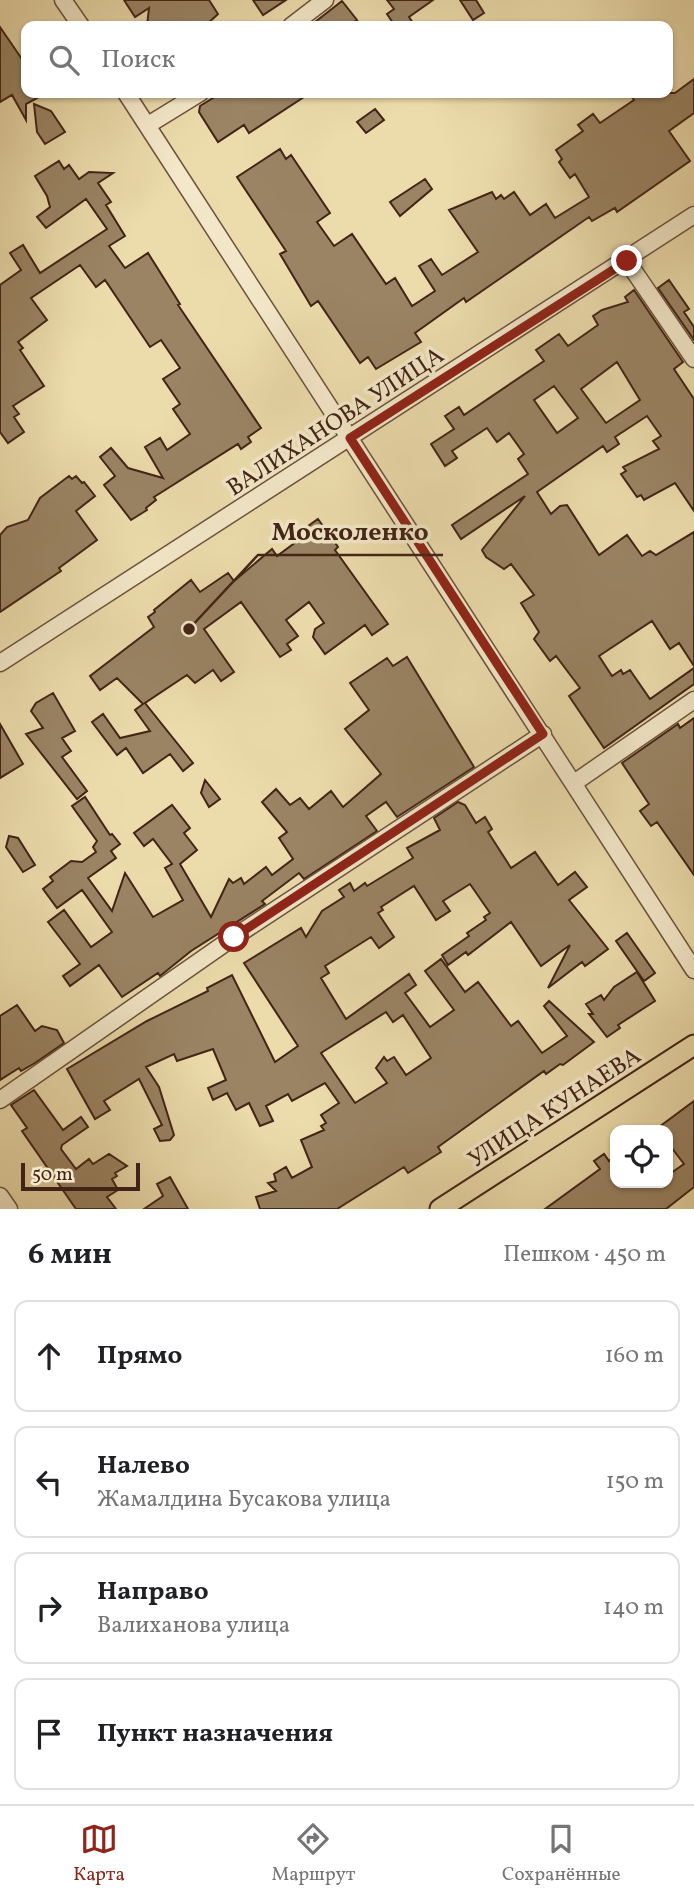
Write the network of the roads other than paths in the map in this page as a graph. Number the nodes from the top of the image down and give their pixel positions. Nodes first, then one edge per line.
1 (63, 0) edge
2 (325, 0) edge
3 (78, 21) edge
4 (298, 21) edge
5 (129, 98) edge
6 (192, 98) edge
7 (148, 125) junction
8 (694, 215) edge
9 (627, 261) junction
10 (694, 359) edge
11 (350, 438) junction
12 (0, 663) edge
13 (694, 700) edge
14 (543, 734) junction
15 (573, 783) junction
16 (694, 970) edge
17 (694, 1045) edge
18 (0, 1100) edge
19 (0, 1196) edge
20 (9, 1209) edge
21 (440, 1209) edge

1 - 3 street
2 - 4 street
5 - 7 street
6 - 7 street
7 - 11 street
8 - 9 street, ВАЛИХАНОВА УЛИЦА
9 - 10 street
9 - 11 street, ВАЛИХАНОВА УЛИЦА
11 - 12 street, ВАЛИХАНОВА УЛИЦА
11 - 14 street
13 - 15 street
14 - 15 street
14 - 18 street
15 - 16 street
17 - 21 main road, УЛИЦА КУНАЕВА
19 - 20 street

